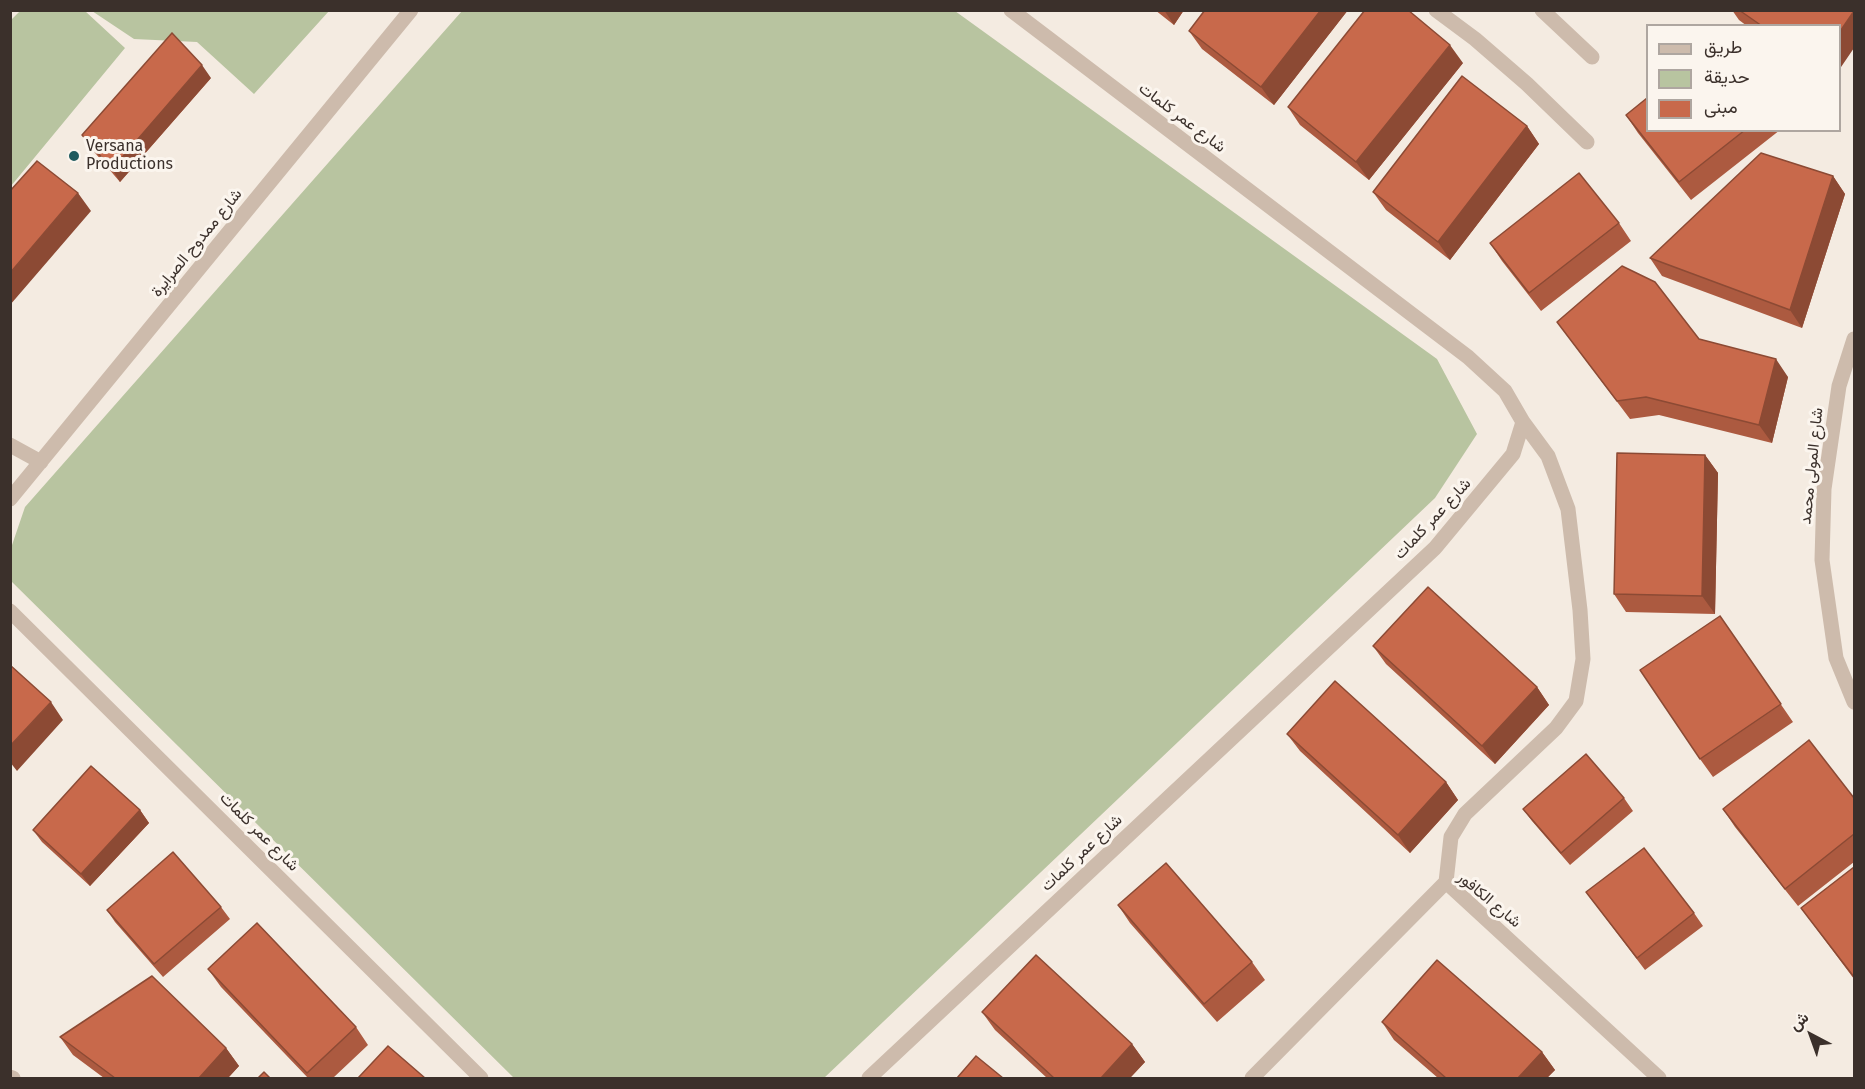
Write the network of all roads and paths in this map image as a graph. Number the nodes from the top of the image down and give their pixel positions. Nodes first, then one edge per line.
1 (411, 10) edge
2 (1011, 10) edge
3 (1436, 10) edge
4 (1542, 10) edge
5 (1592, 57) dead end
6 (1587, 142) dead end
7 (1854, 339) edge
8 (1523, 422) junction
9 (10, 445) edge
10 (40, 462) junction
11 (10, 499) edge
12 (10, 611) edge
13 (1854, 702) edge
14 (1446, 882) junction
15 (481, 1078) edge
16 (869, 1078) edge
17 (1252, 1078) edge
18 (1659, 1078) edge

1 - 10 street, شارع ممدوح الصرايرة
2 - 8 street, شارع عمر كلمات
3 - 6 street
4 - 5 street
7 - 13 street, شارع المولى محمد
8 - 14 street
8 - 16 street, شارع عمر كلمات
9 - 10 street
10 - 11 street, شارع ممدوح الصرايرة
12 - 15 street, شارع عمر كلمات
14 - 17 street, شارع الكافور
14 - 18 street, شارع الكافور

